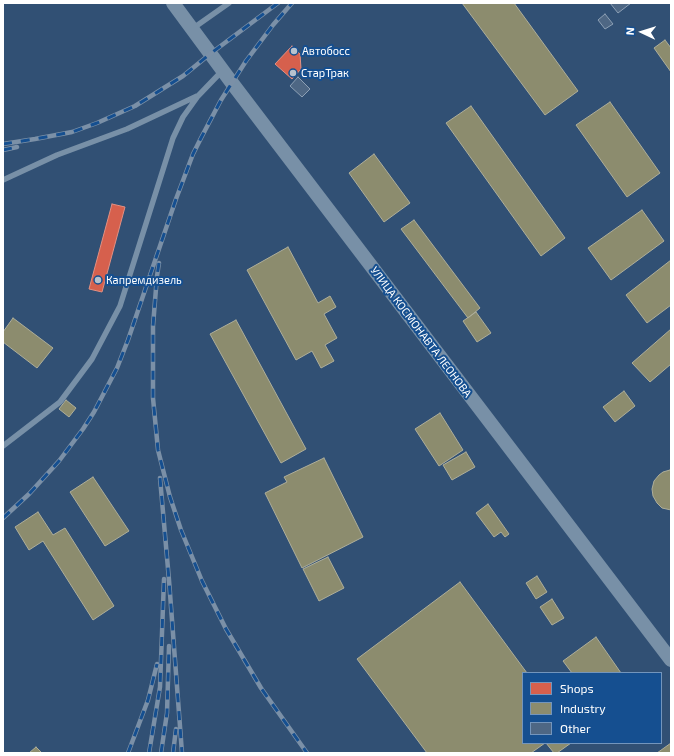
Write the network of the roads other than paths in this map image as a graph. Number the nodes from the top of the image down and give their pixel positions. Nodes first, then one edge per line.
1 (173, 3) edge
2 (229, 3) edge
3 (192, 29) junction
4 (223, 71) junction
5 (198, 96) junction
6 (3, 180) edge
7 (3, 446) edge
8 (671, 660) edge

1 - 3 street, УЛИЦА КОСМОНАВТА ЛЕОНОВА
2 - 3 lane
3 - 4 street, УЛИЦА КОСМОНАВТА ЛЕОНОВА
4 - 5 lane
4 - 8 street, УЛИЦА КОСМОНАВТА ЛЕОНОВА
5 - 6 lane
5 - 7 lane

